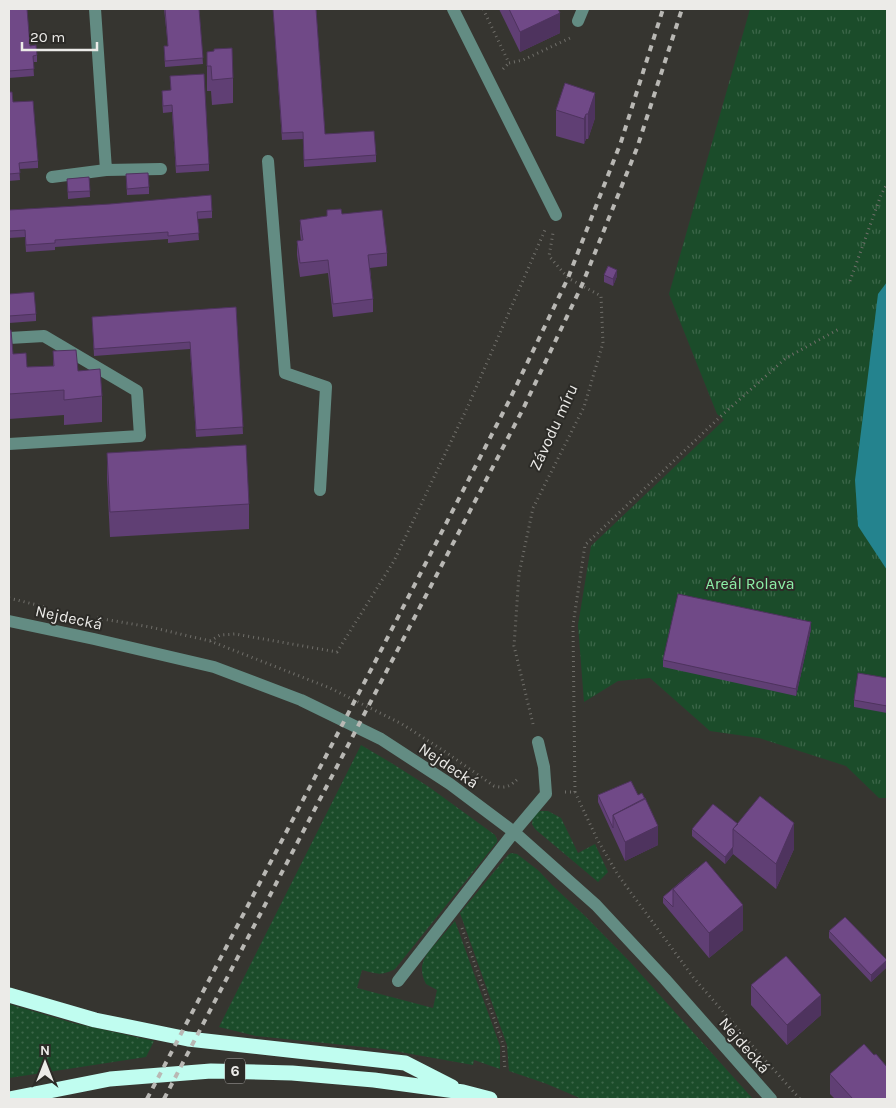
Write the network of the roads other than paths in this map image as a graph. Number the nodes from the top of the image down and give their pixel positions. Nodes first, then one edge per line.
1 (95, 9) edge
2 (453, 9) edge
3 (268, 162) dead end
4 (106, 170) junction
5 (161, 170) dead end
6 (52, 176) dead end
7 (556, 216) road end
8 (9, 338) edge
9 (9, 444) edge
10 (320, 490) dead end
11 (9, 620) edge
12 (538, 742) road end
13 (514, 832) junction
14 (398, 981) dead end
15 (9, 995) edge
16 (463, 1092) junction
17 (9, 1099) edge
18 (490, 1099) edge
19 (771, 1099) edge

1 - 4 street
2 - 7 street
3 - 10 street
4 - 5 street
4 - 6 street
8 - 9 street
11 - 13 street, Nejdecká
12 - 13 street
13 - 14 street
13 - 19 street, Nejdecká
15 - 16 highway
16 - 17 highway, 6
16 - 18 highway, 6

